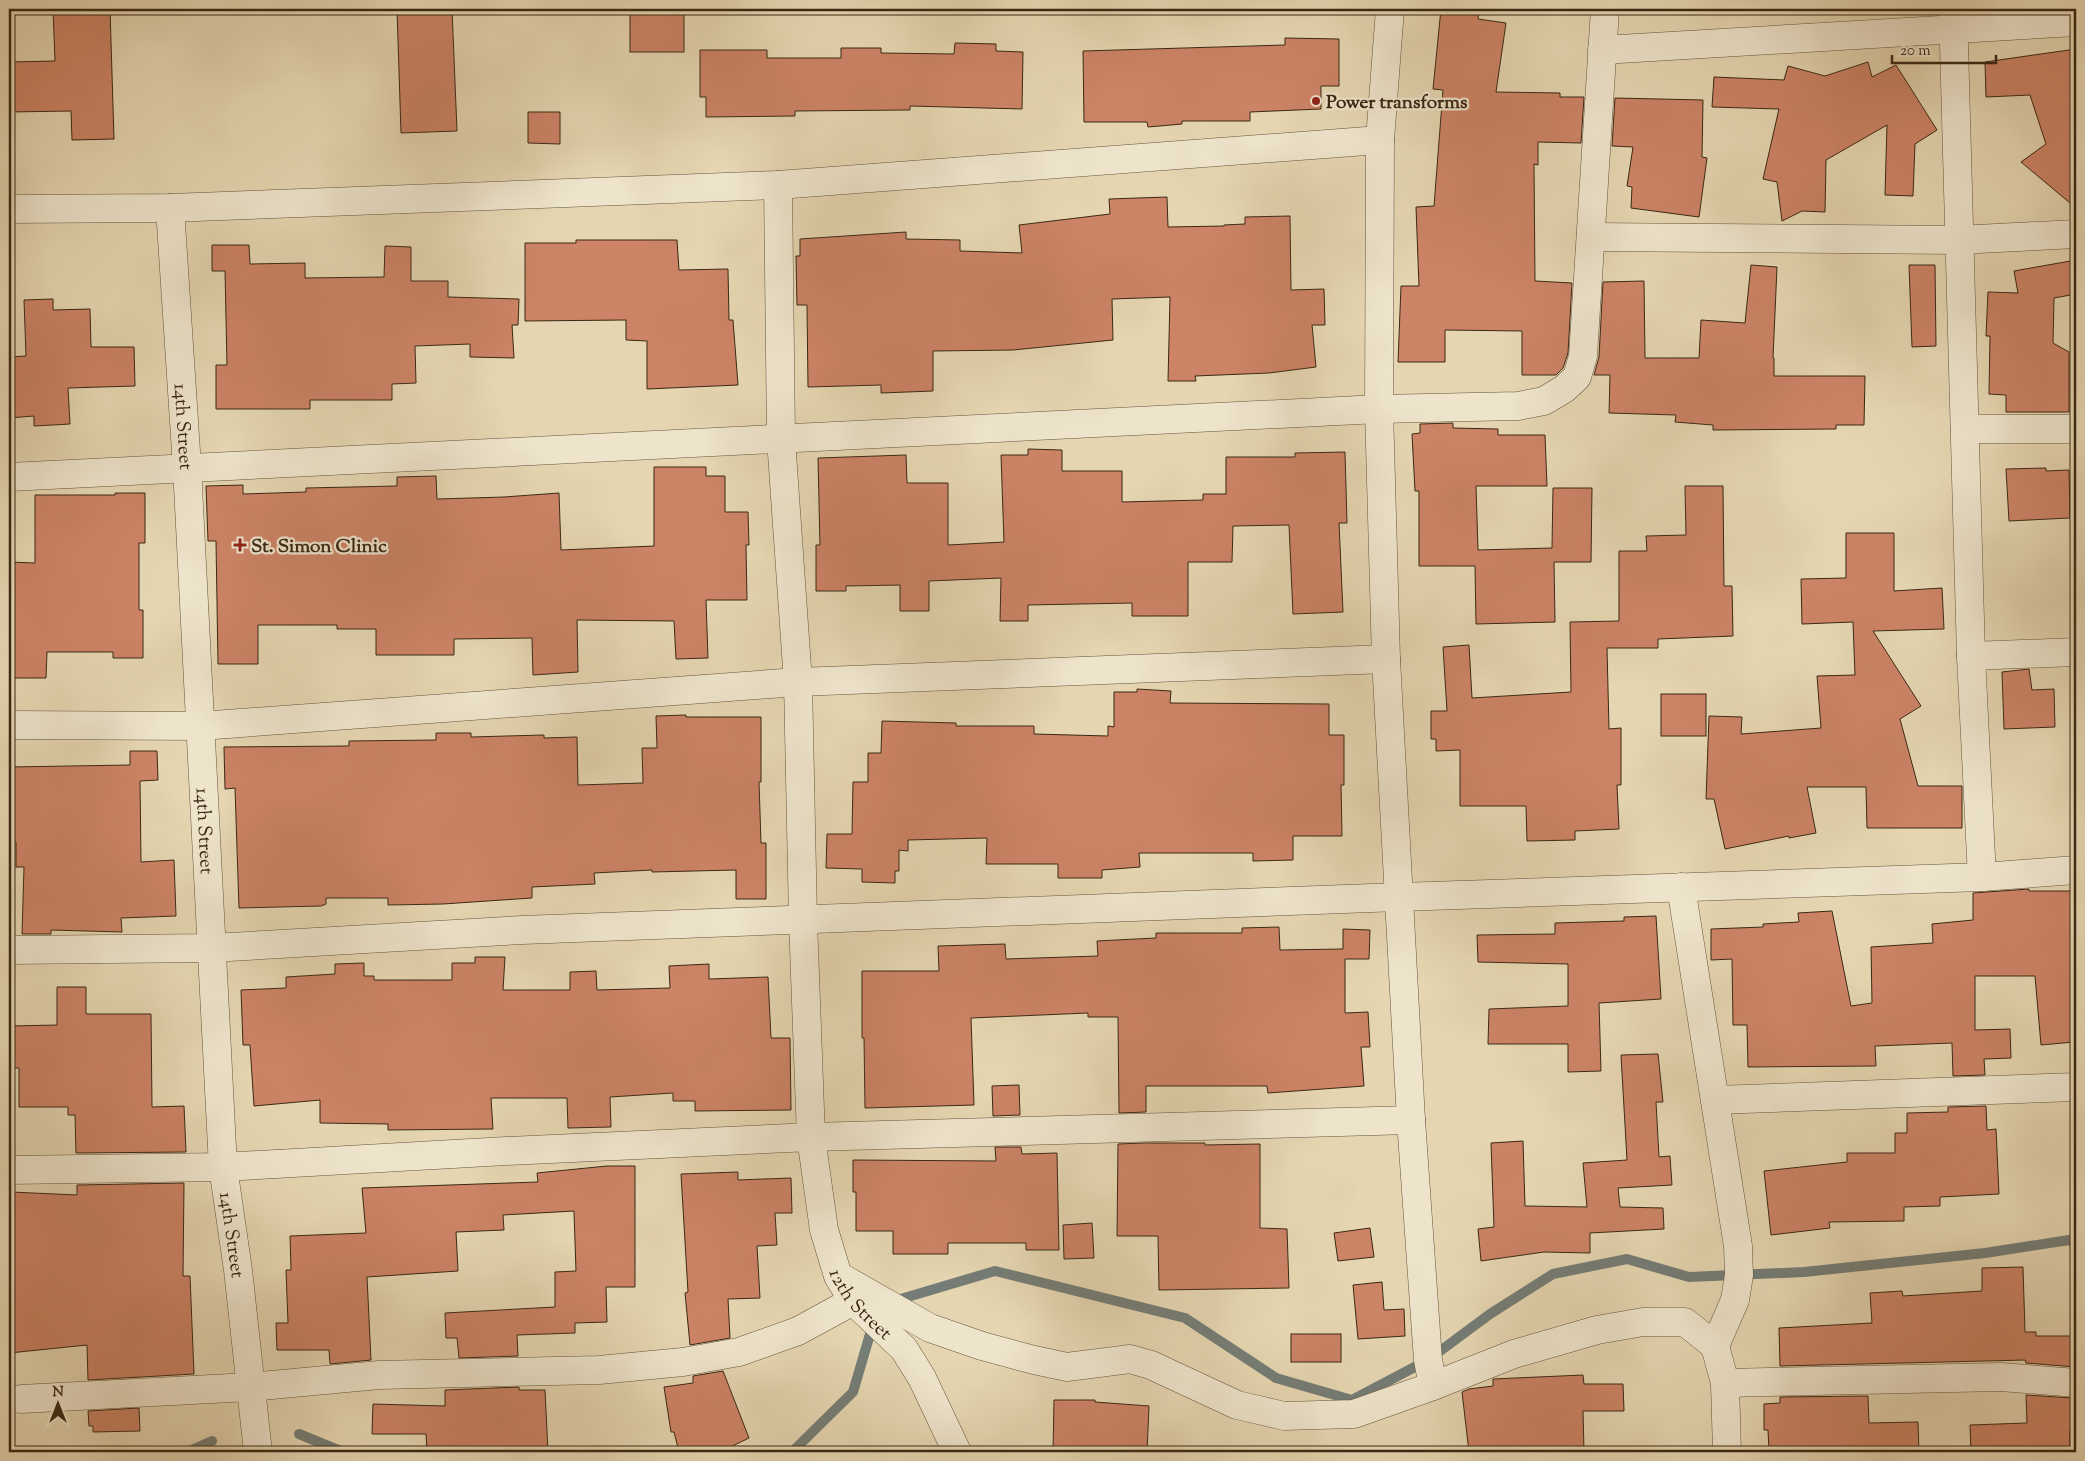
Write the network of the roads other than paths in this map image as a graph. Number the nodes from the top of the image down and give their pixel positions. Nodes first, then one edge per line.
1 (1390, 9) edge
2 (1605, 9) edge
3 (1953, 19) edge
4 (2076, 22) edge
5 (1602, 50) junction
6 (1380, 140) junction
7 (778, 185) junction
8 (9, 208) edge
9 (170, 208) junction
10 (2076, 234) edge
11 (1591, 237) junction
12 (1958, 240) junction
13 (1379, 409) junction
14 (1965, 429) junction
15 (2076, 429) edge
16 (781, 439) junction
17 (187, 467) junction
18 (9, 477) edge
19 (2076, 652) edge
20 (1971, 656) junction
21 (1386, 659) junction
22 (798, 682) junction
23 (9, 725) edge
24 (200, 726) junction
25 (2076, 870) edge
26 (1982, 877) junction
27 (1681, 887) junction
28 (1399, 896) junction
29 (802, 920) junction
30 (212, 948) junction
31 (9, 950) edge
32 (2076, 1087) edge
33 (1715, 1100) junction
34 (1411, 1120) junction
35 (811, 1137) junction
36 (223, 1167) junction
37 (9, 1170) edge
38 (838, 1276) junction
39 (853, 1301) junction
40 (1715, 1346) junction
41 (1725, 1383) junction
42 (2076, 1383) edge
43 (1433, 1386) junction
44 (250, 1387) junction
45 (21, 1399) dead end
46 (258, 1452) edge
47 (957, 1452) edge
48 (1727, 1452) edge

1 - 6 street
2 - 5 street
3 - 4 street
3 - 5 street
3 - 12 street
5 - 11 street
6 - 7 street
6 - 13 street
7 - 9 street
7 - 16 street, 12th Street
8 - 9 street
9 - 17 street, 14th Street
10 - 12 street
11 - 12 street
11 - 13 street
12 - 14 street
13 - 16 street
13 - 21 street
14 - 15 street
14 - 20 street
16 - 17 street
16 - 22 street, 12th Street
17 - 18 street
17 - 24 street, 14th Street
19 - 20 street
20 - 26 street
21 - 22 street
21 - 28 street
22 - 24 street
22 - 29 street, 12th Street
23 - 24 street
24 - 30 street, 14th Street
25 - 26 street
26 - 27 street
27 - 28 street
27 - 33 street
28 - 29 street
28 - 34 street
29 - 30 street
29 - 35 street, 12th Street
30 - 31 street
30 - 36 street, 14th Street
32 - 33 street
33 - 40 street
34 - 35 street
34 - 43 street
35 - 36 street
35 - 38 street, 12th Street
36 - 37 street
36 - 44 street, 14th Street
38 - 39 street, 12th Street
38 - 43 street
39 - 44 street
39 - 47 street, 12th Street
40 - 41 street
40 - 43 street
41 - 42 street
41 - 48 street
44 - 45 street
44 - 46 street, 14th Street

